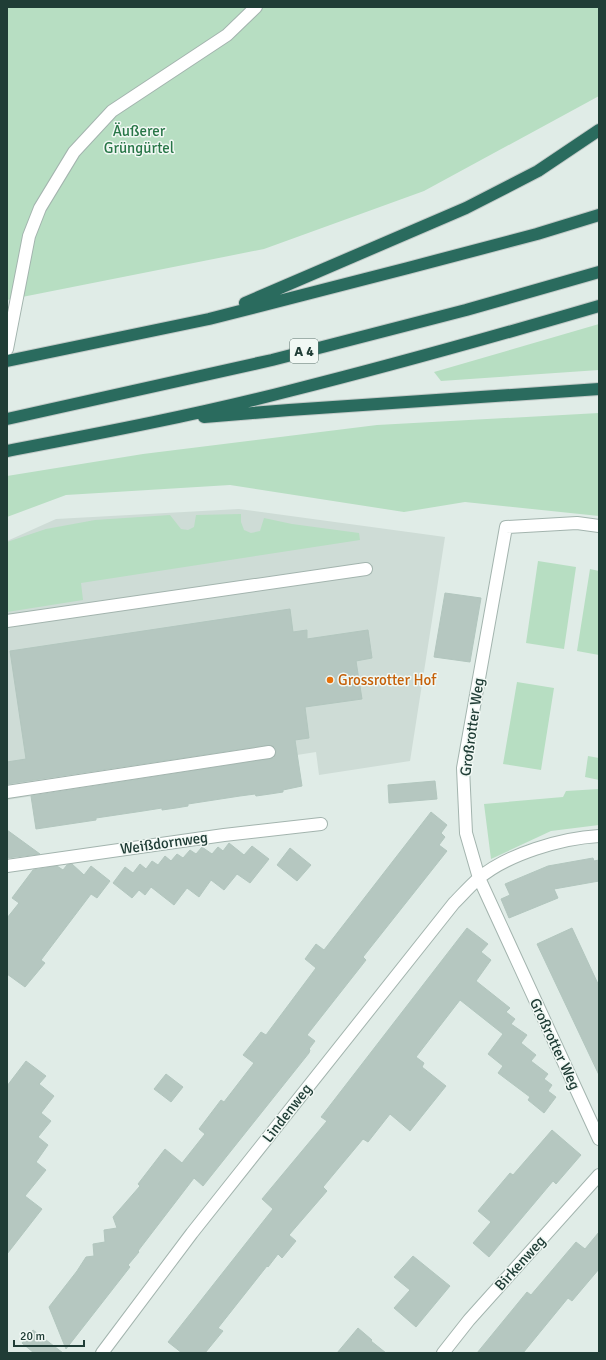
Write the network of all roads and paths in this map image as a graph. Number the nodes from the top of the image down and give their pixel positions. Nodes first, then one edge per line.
1 (256, 7) edge
2 (599, 130) edge
3 (599, 215) edge
4 (599, 272) edge
5 (599, 306) edge
6 (209, 319) junction
7 (7, 349) edge
8 (7, 361) edge
9 (599, 389) edge
10 (7, 419) edge
11 (159, 421) junction
12 (7, 451) edge
13 (599, 526) edge
14 (366, 569) dead end
15 (7, 621) edge
16 (269, 752) dead end
17 (7, 792) edge
18 (321, 824) dead end
19 (599, 836) edge
20 (7, 866) edge
21 (479, 878) junction
22 (599, 1139) edge
23 (599, 1175) edge
24 (102, 1353) edge
25 (443, 1353) edge

1 - 7 street
2 - 6 highway
3 - 6 highway
4 - 10 highway, A 4
5 - 11 highway
6 - 8 highway
9 - 11 highway
11 - 12 highway
13 - 21 street, Großrotter Weg
14 - 15 street
16 - 17 street
18 - 20 street, Weißdornweg
19 - 21 street, Lindenweg
21 - 22 street, Großrotter Weg
21 - 24 street, Lindenweg
23 - 25 street, Birkenweg

